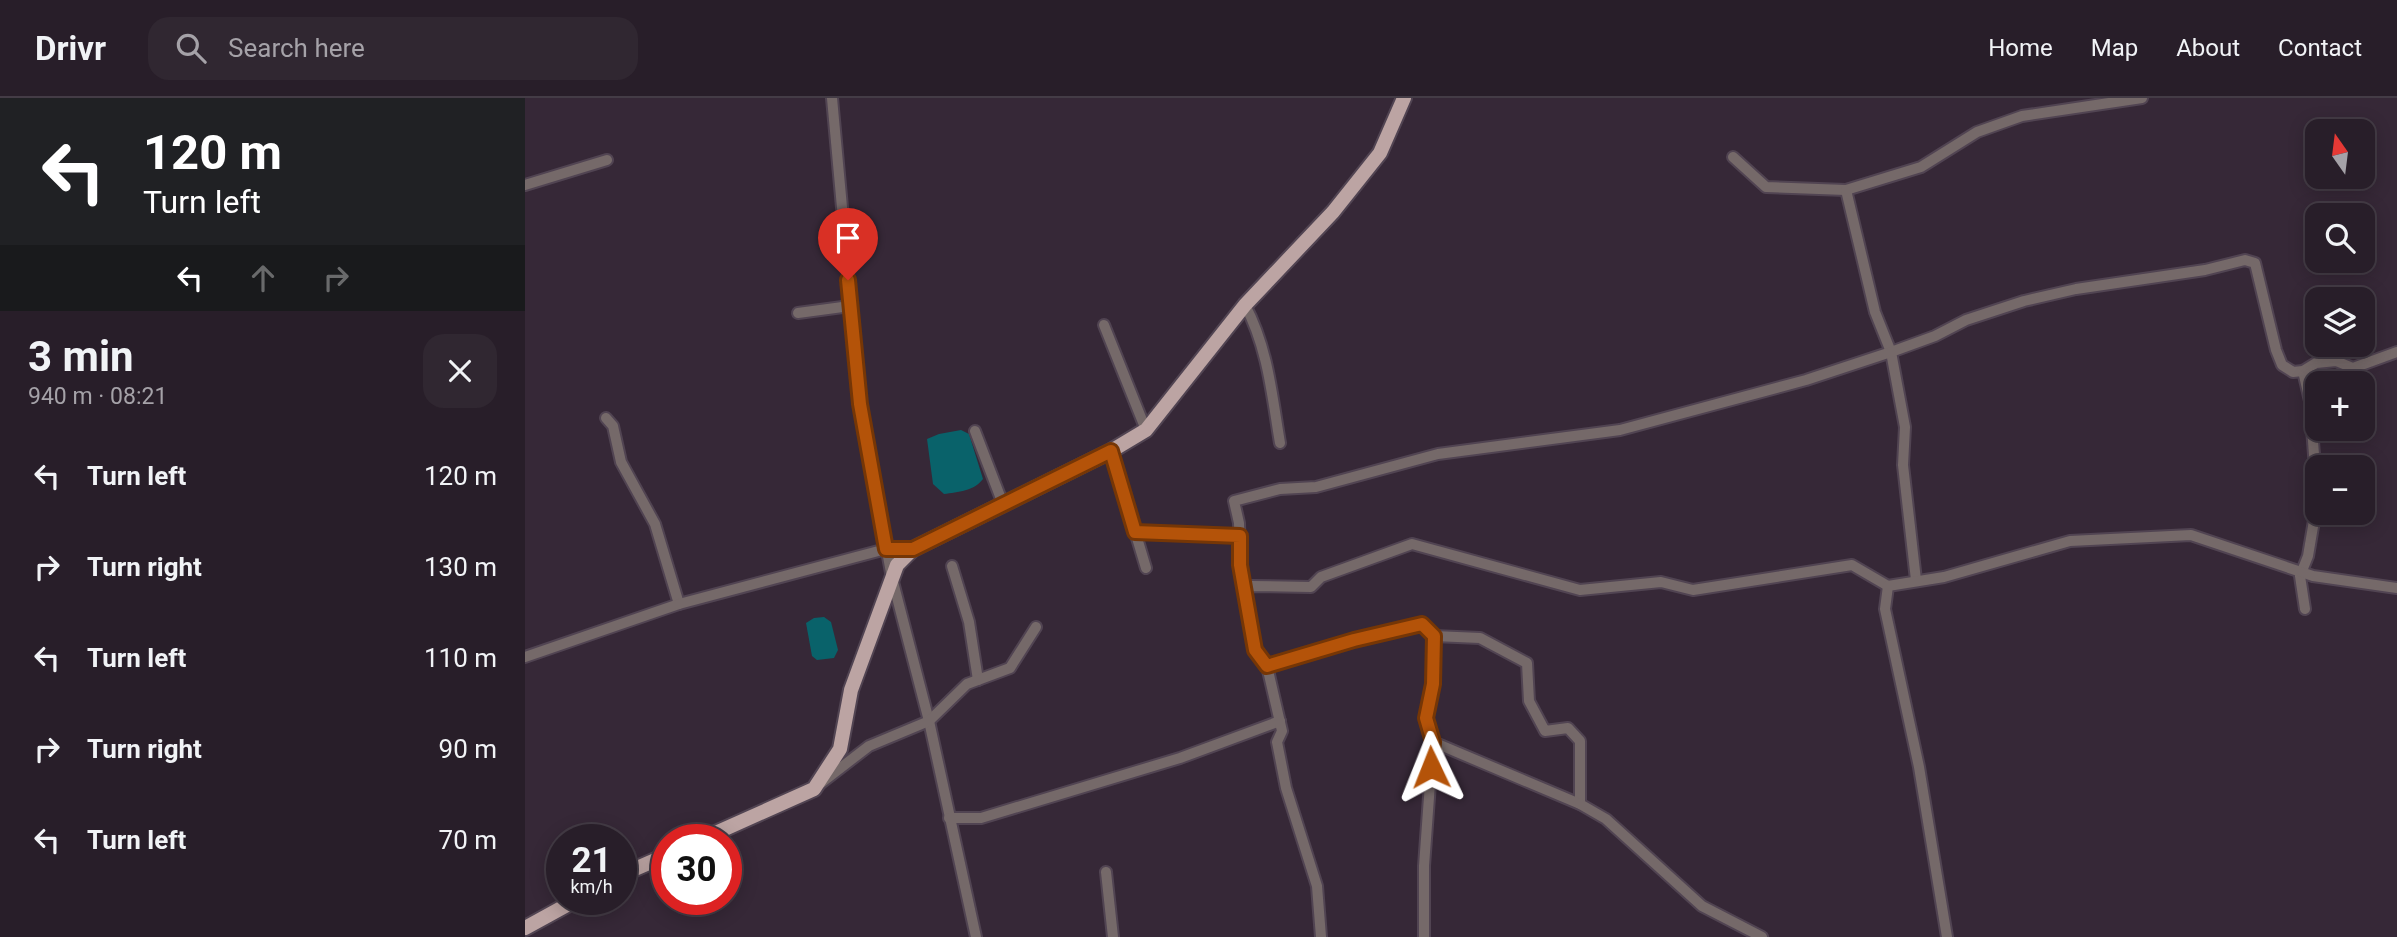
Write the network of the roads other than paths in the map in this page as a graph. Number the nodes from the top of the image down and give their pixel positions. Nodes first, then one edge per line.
1 (832, 98) edge
2 (1404, 98) edge
3 (2142, 98) edge
4 (1733, 157) dead end
5 (607, 160) dead end
6 (525, 185) edge
7 (1846, 190) junction
8 (1245, 305) junction
9 (850, 306) junction
10 (798, 313) dead end
11 (1104, 325) dead end
12 (1891, 352) junction
13 (2397, 352) edge
14 (2303, 371) junction
15 (606, 418) dead end
16 (1146, 430) junction
17 (975, 432) dead end
18 (1280, 443) dead end
19 (1111, 451) junction
20 (2314, 455) edge
21 (1003, 504) junction
22 (2313, 525) edge
23 (1135, 532) junction
24 (1240, 536) junction
25 (886, 549) junction
26 (913, 549) junction
27 (952, 566) dead end
28 (1146, 568) dead end
29 (2303, 573) junction
30 (892, 578) junction
31 (1916, 580) junction
32 (1888, 586) junction
33 (2397, 588) edge
34 (1245, 594) junction
35 (680, 604) junction
36 (2305, 609) dead end
37 (1035, 626) dead end
38 (1434, 636) junction
39 (525, 657) edge
40 (1267, 666) junction
41 (978, 680) junction
42 (929, 721) junction
43 (1280, 721) junction
44 (1433, 742) junction
45 (814, 789) junction
46 (1580, 804) junction
47 (949, 818) junction
48 (736, 824) edge
49 (1106, 872) dead end
50 (549, 915) edge
51 (525, 928) edge
52 (976, 937) edge
53 (1113, 937) edge
54 (1321, 937) edge
55 (1424, 937) edge
56 (1762, 937) edge
57 (1947, 937) edge

1 - 9 street
2 - 8 main road
3 - 7 street
4 - 7 street
5 - 6 street
7 - 12 street
8 - 16 main road
8 - 18 street
9 - 10 street
9 - 25 street
11 - 16 street
12 - 14 street
12 - 24 street
12 - 31 street
13 - 14 street
14 - 20 street
15 - 35 street
16 - 19 main road
17 - 21 street
19 - 21 main road
19 - 23 street
21 - 26 main road
22 - 29 street
23 - 24 street
23 - 28 street
24 - 34 street
25 - 26 street
25 - 30 street
25 - 35 street
26 - 30 main road
27 - 41 street
29 - 31 street
29 - 33 street
29 - 36 street
30 - 42 street
30 - 45 main road
31 - 32 street
32 - 34 street
32 - 57 street
34 - 40 street
35 - 39 street
37 - 41 street
38 - 40 street
38 - 44 street
38 - 46 street
40 - 43 street
41 - 42 street
42 - 45 street
42 - 47 street
43 - 47 street
43 - 54 street
44 - 46 street
44 - 55 street
45 - 48 main road
46 - 56 street
47 - 52 street
49 - 53 street
50 - 51 main road

